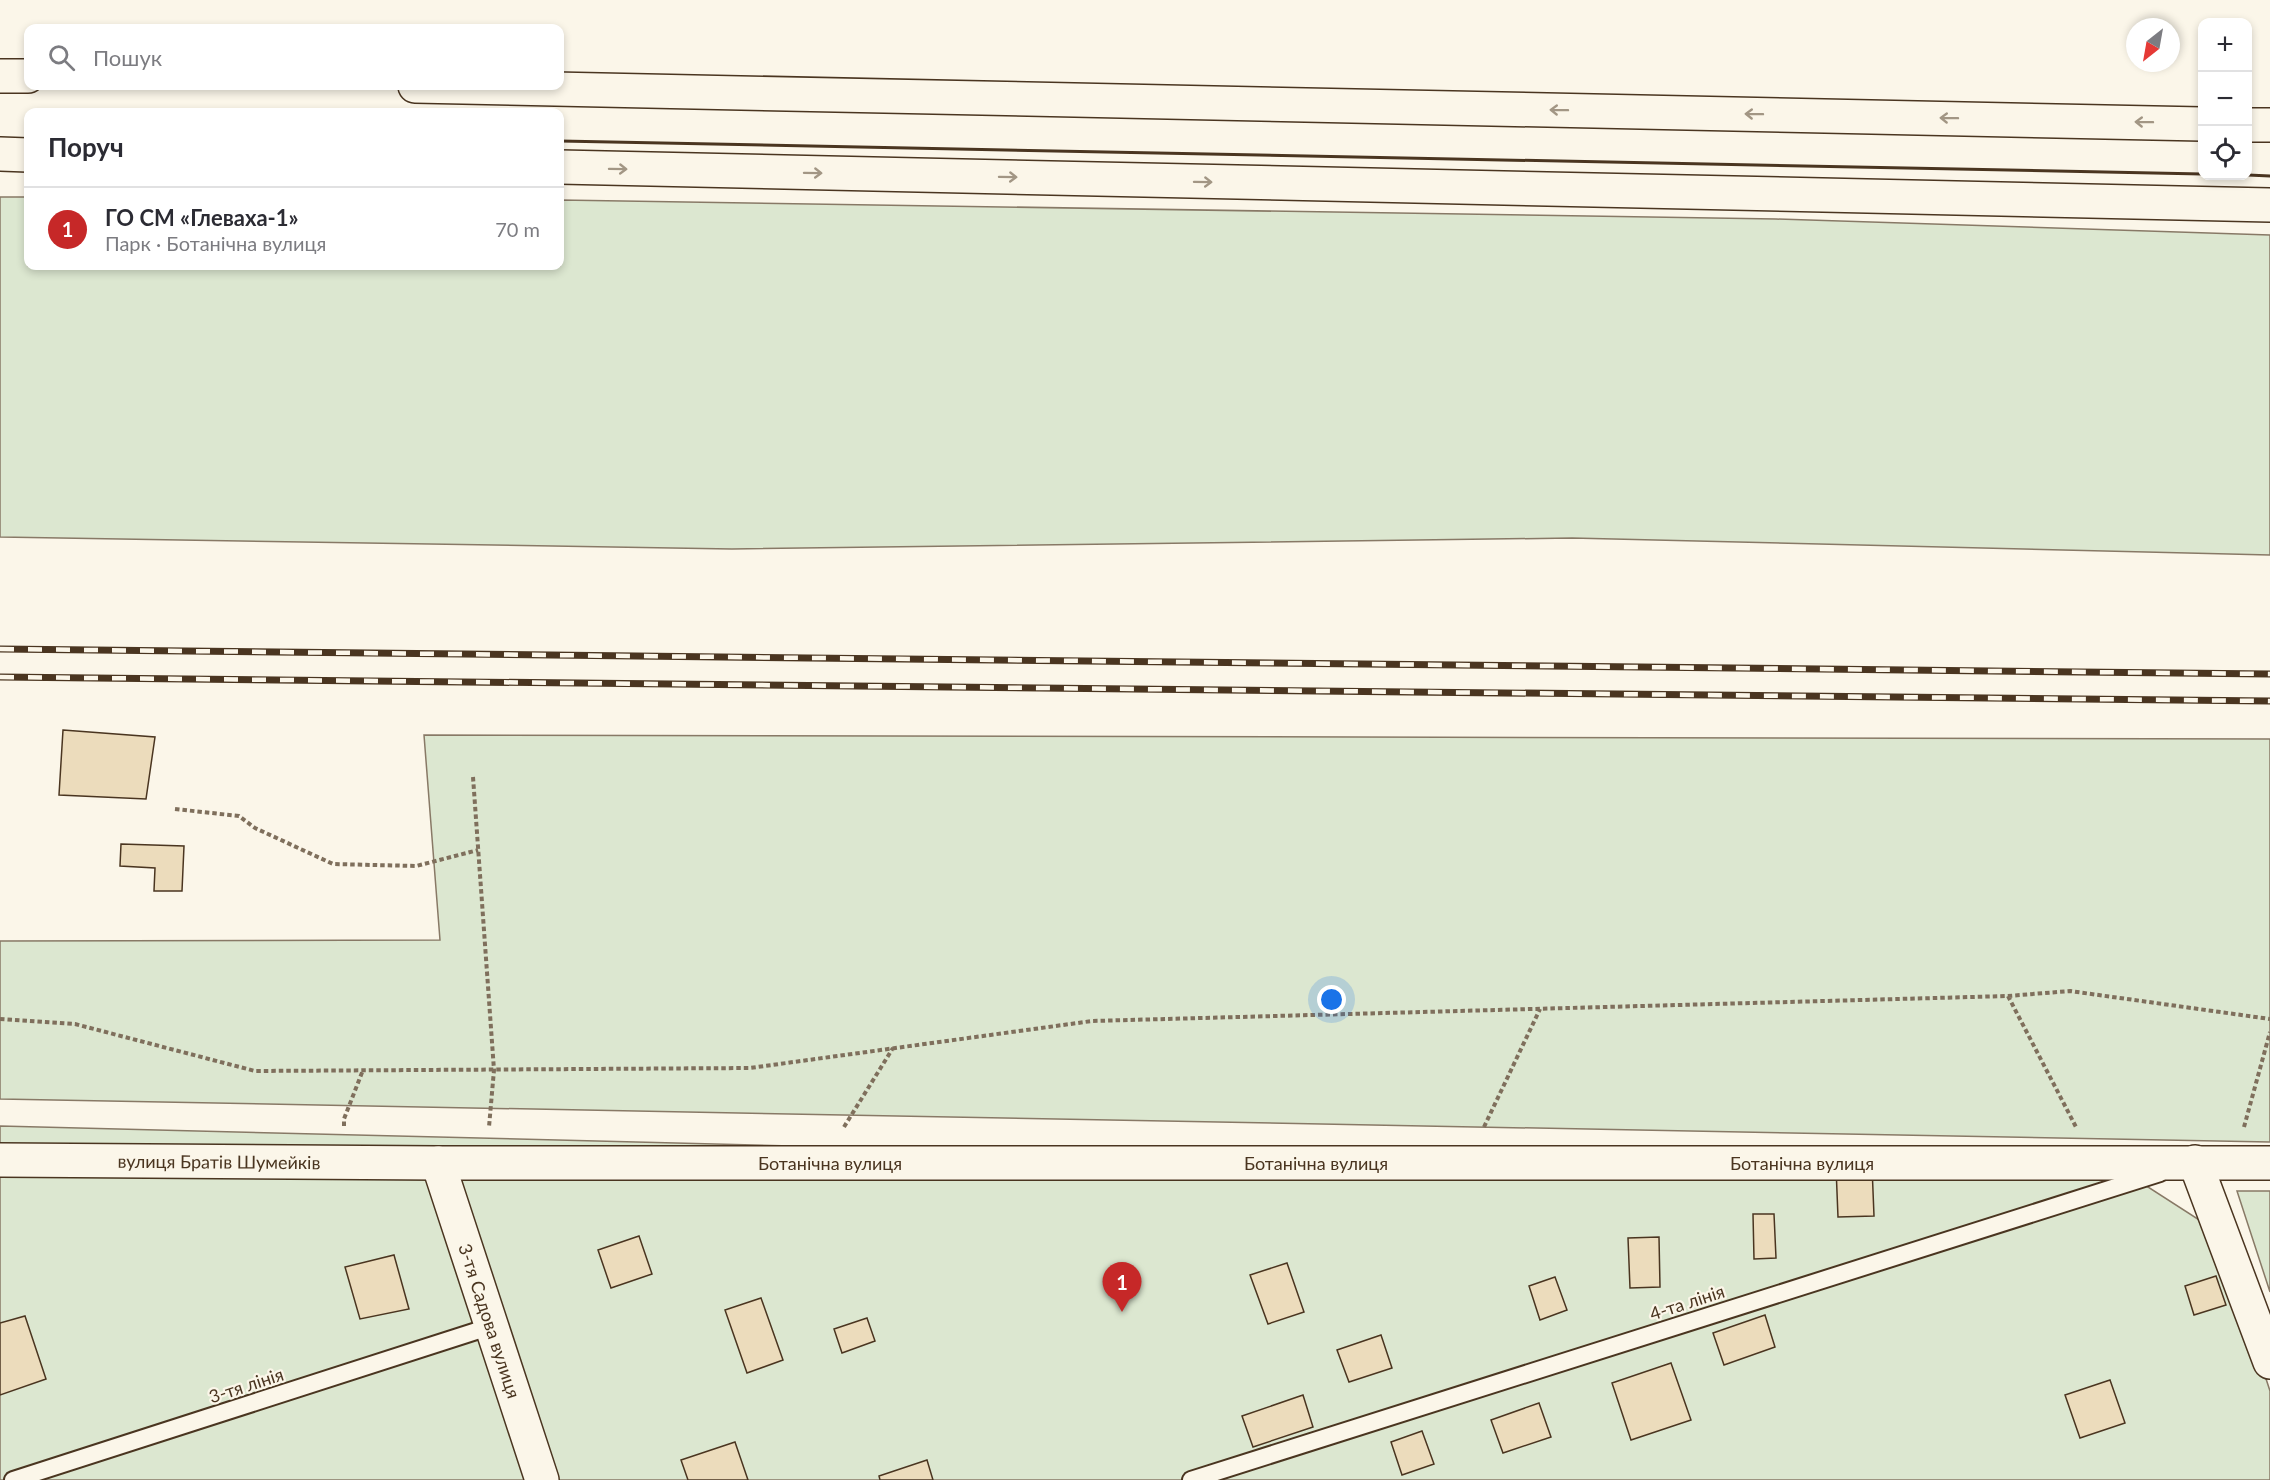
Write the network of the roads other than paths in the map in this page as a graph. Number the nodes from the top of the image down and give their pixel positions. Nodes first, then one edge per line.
1 (0, 75) edge
2 (24, 76) edge
3 (564, 89) edge
4 (2198, 124) edge
5 (2252, 125) edge
6 (2270, 125) edge
7 (0, 154) edge
8 (24, 154) edge
9 (564, 167) edge
10 (2270, 205) edge
11 (0, 1160) edge
12 (2195, 1162) junction
13 (438, 1163) junction
14 (2270, 1163) edge
15 (492, 1326) junction
16 (2270, 1362) edge
17 (13, 1480) edge
18 (542, 1480) edge
19 (1191, 1480) edge

1 - 2 main road
4 -> 3 main road
5 - 6 main road
7 - 8 main road
9 -> 10 main road
11 - 13 main road, вулиця Братів Шумейків
12 - 13 main road, Ботанічна вулиця
12 - 14 main road, Ботанічна вулиця
12 - 16 main road
12 - 19 lane, 4-та лінія
13 - 15 main road, 3-тя Садова вулиця
15 - 17 lane, 3-тя лінія
15 - 18 main road, 3-тя Садова вулиця

